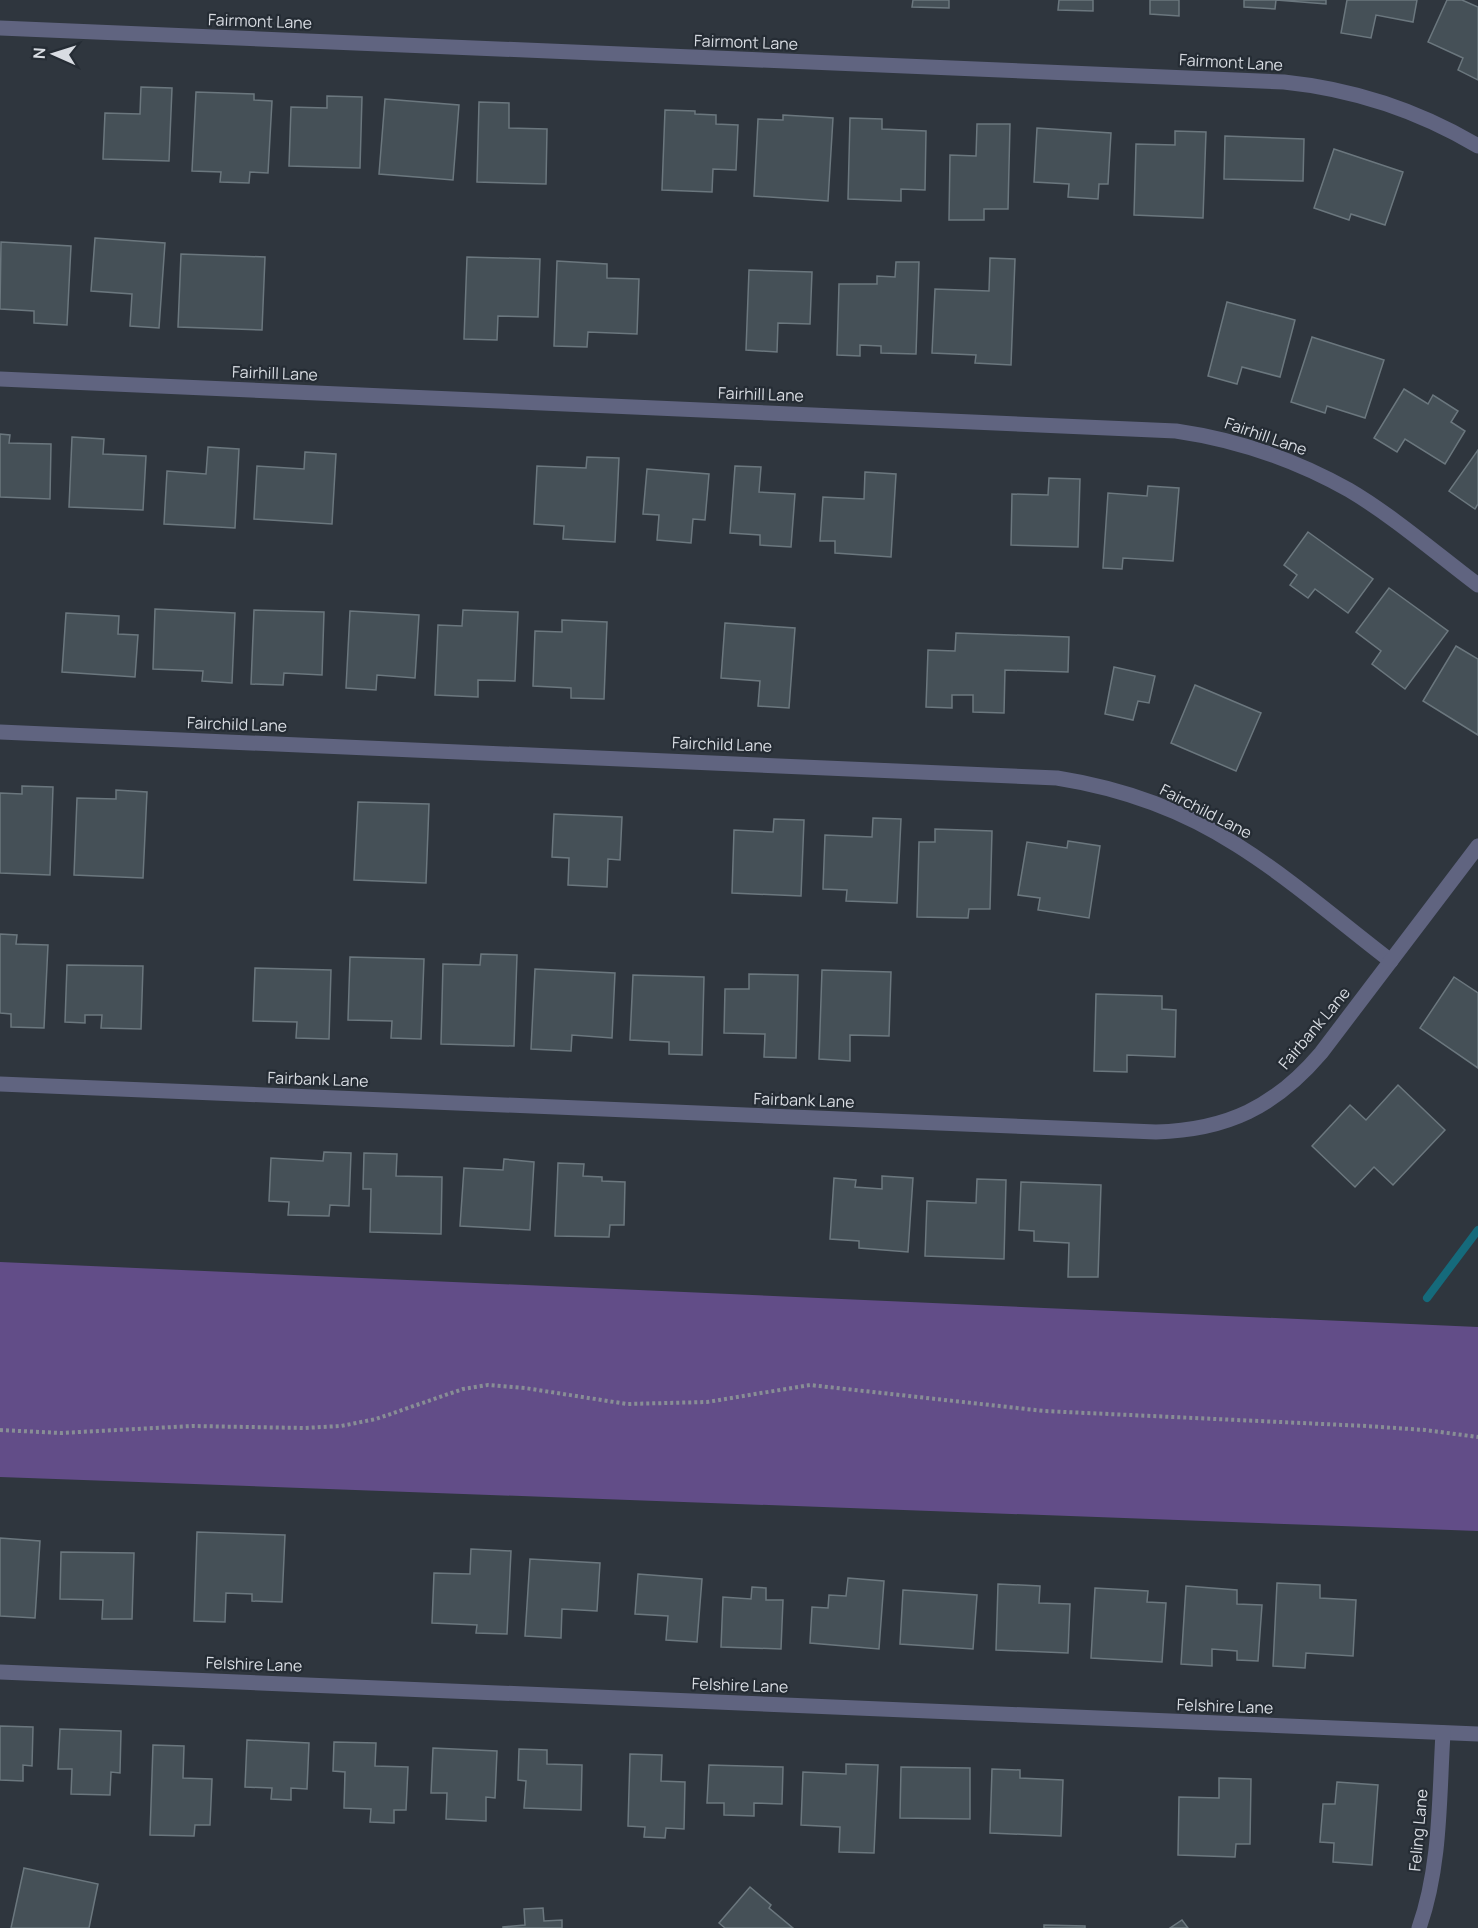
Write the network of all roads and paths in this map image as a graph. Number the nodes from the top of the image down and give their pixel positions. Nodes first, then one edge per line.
1 (0, 28) edge
2 (1478, 146) edge
3 (0, 380) edge
4 (1478, 585) edge
5 (0, 732) edge
6 (1478, 846) edge
7 (1391, 961) junction
8 (0, 1084) edge
9 (0, 1430) edge
10 (1478, 1437) edge
11 (0, 1672) edge
12 (1443, 1733) junction
13 (1478, 1734) edge
14 (1419, 1928) edge

1 - 2 street, Fairmont Lane
3 - 4 street, Fairhill Lane
5 - 7 street, Fairchild Lane
6 - 7 street, Fairbank Lane
7 - 8 street, Fairbank Lane
9 - 10 path
11 - 12 street, Felshire Lane
12 - 13 street, Felshire Lane
12 - 14 street, Feling Lane

